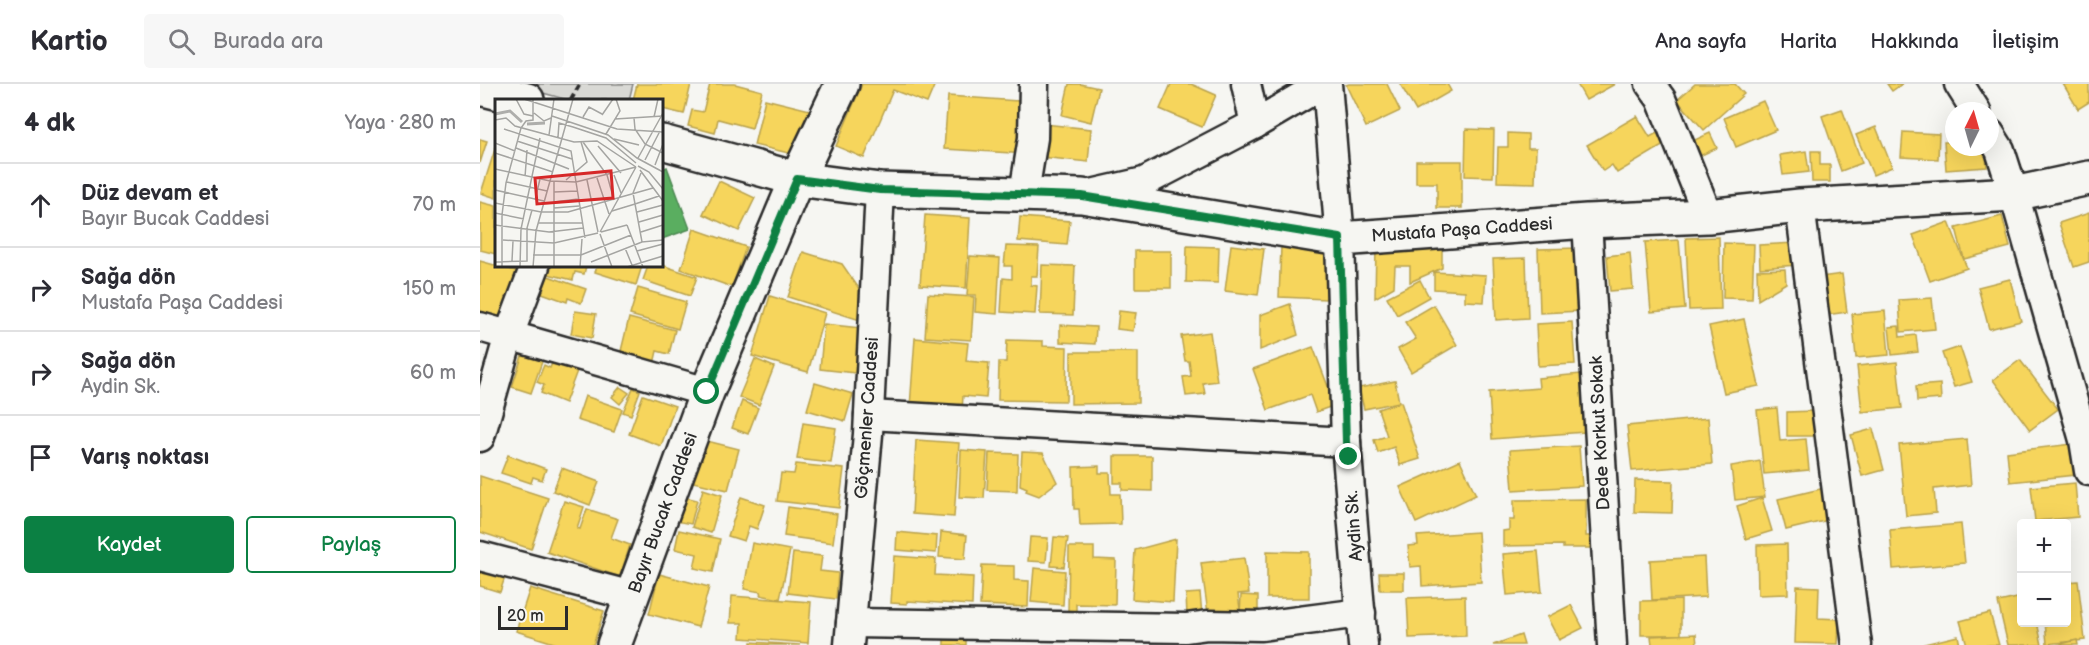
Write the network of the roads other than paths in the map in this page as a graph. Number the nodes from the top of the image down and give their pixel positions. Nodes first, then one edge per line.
1 (842, 84) edge
2 (1034, 84) edge
3 (1246, 84) edge
4 (1323, 84) edge
5 (1327, 84) edge
6 (1650, 84) edge
7 (1959, 84) edge
8 (480, 88) edge
9 (522, 99) edge
10 (1970, 102) edge
11 (1255, 124) junction
12 (663, 142) edge
13 (1999, 148) edge
14 (2089, 178) edge
15 (797, 179) junction
16 (880, 190) junction
17 (1024, 193) junction
18 (2014, 194) junction
19 (1082, 196) junction
20 (1800, 206) junction
21 (1708, 216) junction
22 (1587, 221) junction
23 (1340, 238) junction
24 (535, 267) edge
25 (480, 327) edge
26 (509, 334) junction
27 (707, 392) junction
28 (869, 415) junction
29 (480, 437) edge
30 (1346, 442) junction
31 (2089, 471) edge
32 (480, 556) edge
33 (632, 596) junction
34 (1361, 613) junction
35 (850, 634) edge
36 (614, 645) edge
37 (1363, 645) edge
38 (1612, 645) edge
39 (1857, 645) edge

1 - 15 street, Bayır Bucak Caddesi
2 - 17 street
3 - 11 street
4 - 11 street
5 - 23 street, Aydin Sk.
6 - 21 street
7 - 10 street
8 - 9 street
11 - 19 street
12 - 15 street, Mustafa Paşa Caddesi
13 - 18 street
14 - 18 street, Mustafa Paşa Caddesi
15 - 16 street, Mustafa Paşa Caddesi
15 - 27 street, Bayır Bucak Caddesi
16 - 17 street, Mustafa Paşa Caddesi
16 - 28 street, Göçmenler Caddesi
17 - 19 street, Mustafa Paşa Caddesi
18 - 20 street, Mustafa Paşa Caddesi
18 - 31 street
19 - 23 street, Mustafa Paşa Caddesi
20 - 21 street, Mustafa Paşa Caddesi
20 - 39 street
21 - 22 street, Mustafa Paşa Caddesi
22 - 23 street, Mustafa Paşa Caddesi
22 - 38 street, Dede Korkut Sokak
23 - 30 street, Aydin Sk.
24 - 26 street
25 - 26 street
26 - 27 street
26 - 29 street
27 - 33 street, Bayır Bucak Caddesi
28 - 30 street
28 - 35 street, Göçmenler Caddesi
30 - 34 street, Aydin Sk.
32 - 33 street
33 - 36 street, Bayır Bucak Caddesi
34 - 35 street
34 - 37 street, Aydin Sk.

